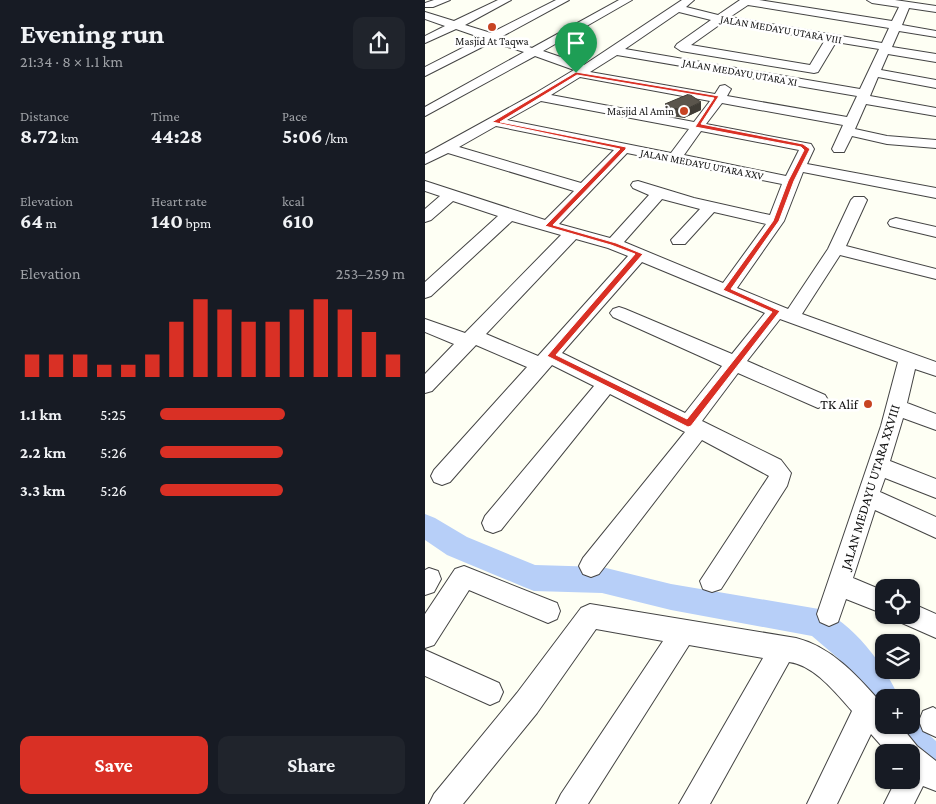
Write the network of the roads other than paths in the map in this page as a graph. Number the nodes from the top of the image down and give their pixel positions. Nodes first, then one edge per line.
1 (445, 0) edge
2 (507, 0) edge
3 (564, 0) edge
4 (627, 0) edge
5 (689, 0) edge
6 (872, 0) edge
7 (746, 1) edge
8 (905, 5) junction
9 (428, 7) edge
10 (677, 8) junction
11 (936, 10) edge
12 (720, 18) junction
13 (456, 25) junction
14 (894, 26) junction
15 (936, 34) edge
16 (491, 38) junction
17 (832, 38) junction
18 (425, 40) edge
19 (886, 48) junction
20 (615, 51) junction
21 (535, 52) junction
22 (936, 58) edge
23 (747, 59) junction
24 (580, 71) junction
25 (425, 72) edge
26 (738, 72) junction
27 (875, 74) junction
28 (936, 84) edge
29 (864, 96) junction
30 (539, 97) junction
31 (717, 97) junction
32 (425, 112) edge
33 (936, 112) edge
34 (495, 122) junction
35 (697, 125) junction
36 (850, 126) junction
37 (936, 144) edge
38 (446, 148) junction
39 (624, 148) junction
40 (839, 149) dead end
41 (674, 159) junction
42 (425, 160) edge
43 (800, 167) junction
44 (791, 181) junction
45 (638, 185) dead end
46 (425, 186) edge
47 (585, 189) junction
48 (659, 193) junction
49 (936, 193) edge
50 (450, 196) junction
51 (859, 200) dead end
52 (710, 207) junction
53 (509, 215) junction
54 (425, 217) edge
55 (776, 221) junction
56 (896, 224) dead end
57 (548, 226) junction
58 (573, 232) junction
59 (936, 232) edge
60 (679, 240) dead end
61 (614, 244) junction
62 (837, 249) junction
63 (639, 254) junction
64 (936, 274) edge
65 (727, 290) junction
66 (425, 292) edge
67 (619, 313) dead end
68 (784, 314) junction
69 (425, 325) edge
70 (471, 339) junction
71 (908, 360) junction
72 (546, 361) junction
73 (734, 363) junction
74 (936, 369) edge
75 (607, 384) junction
76 (425, 386) edge
77 (818, 400) dead end
78 (895, 407) junction
79 (936, 422) edge
80 (693, 426) junction
81 (877, 465) junction
82 (442, 476) dead end
83 (936, 488) edge
84 (867, 496) junction
85 (493, 523) dead end
86 (936, 528) edge
87 (591, 566) dead end
88 (712, 581) dead end
89 (839, 584) junction
90 (875, 599) edge
91 (549, 611) dead end
92 (829, 614) dead end
93 (920, 619) edge
94 (936, 626) edge
95 (684, 631) junction
96 (425, 636) edge
97 (782, 649) junction
98 (425, 663) edge
99 (490, 692) dead end
100 (866, 708) junction
101 (896, 744) edge
102 (906, 789) edge
103 (444, 804) edge
104 (571, 804) edge
105 (694, 804) edge
106 (822, 804) edge
107 (899, 804) edge

1 - 9 street
2 - 13 street
3 - 16 street
4 - 21 street
5 - 10 street
6 - 8 street
7 - 12 street
7 - 14 street
8 - 11 street
8 - 14 street
9 - 13 street
10 - 12 street, JALAN MEDAYU UTARA VIII
10 - 20 street
12 - 17 street, JALAN MEDAYU UTARA VIII
12 - 23 street
13 - 16 street
13 - 18 street
14 - 15 street
14 - 19 street
16 - 21 street
16 - 25 street
17 - 19 street, JALAN MEDAYU UTARA VIII
17 - 23 street
19 - 22 street, JALAN MEDAYU UTARA VIII
19 - 27 street
20 - 24 street
20 - 26 street, JALAN MEDAYU UTARA XI
21 - 24 street
21 - 32 street
23 - 26 street
24 - 30 street
24 - 31 street
26 - 29 street, JALAN MEDAYU UTARA XI
26 - 31 street
27 - 28 street
27 - 29 street
29 - 33 street, JALAN MEDAYU UTARA XI
29 - 36 street
30 - 34 street
30 - 35 street
31 - 35 street
31 - 36 street
34 - 38 street
34 - 39 street, JALAN MEDAYU UTARA XXV
35 - 41 street
35 - 43 street
36 - 37 street
36 - 40 street
38 - 42 street
38 - 47 street
39 - 41 street, JALAN MEDAYU UTARA XXV
39 - 47 street
41 - 44 street, JALAN MEDAYU UTARA XXV
43 - 44 street
43 - 49 street
44 - 55 street
45 - 48 street
46 - 50 street
47 - 57 street
48 - 52 street
48 - 61 street
50 - 53 street
50 - 54 street
51 - 62 street
52 - 55 street
52 - 60 street
53 - 57 street
53 - 66 street
55 - 65 street
56 - 59 street
57 - 58 street
58 - 61 street
58 - 70 street
61 - 63 street
62 - 64 street
62 - 68 street
63 - 65 street
63 - 72 street
65 - 68 street
67 - 73 street
68 - 71 street
68 - 73 street
69 - 70 street
70 - 72 street
70 - 76 street
71 - 74 street
71 - 78 street, JALAN MEDAYU UTARA XXVIII
72 - 75 street
72 - 82 street
73 - 77 street
73 - 80 street
75 - 80 street
75 - 85 street
78 - 79 street
78 - 81 street, JALAN MEDAYU UTARA XXVIII
80 - 87 street
80 - 88 street
81 - 83 street
81 - 84 street, JALAN MEDAYU UTARA XXVIII
84 - 86 street
84 - 89 street, JALAN MEDAYU UTARA XXVIII
89 - 90 street
89 - 92 street, JALAN MEDAYU UTARA XXVIII
91 - 96 street
93 - 94 street
95 - 97 street
95 - 103 street
95 - 104 street
97 - 100 street
97 - 105 street
98 - 99 street
100 - 101 street
100 - 106 street
102 - 107 street

